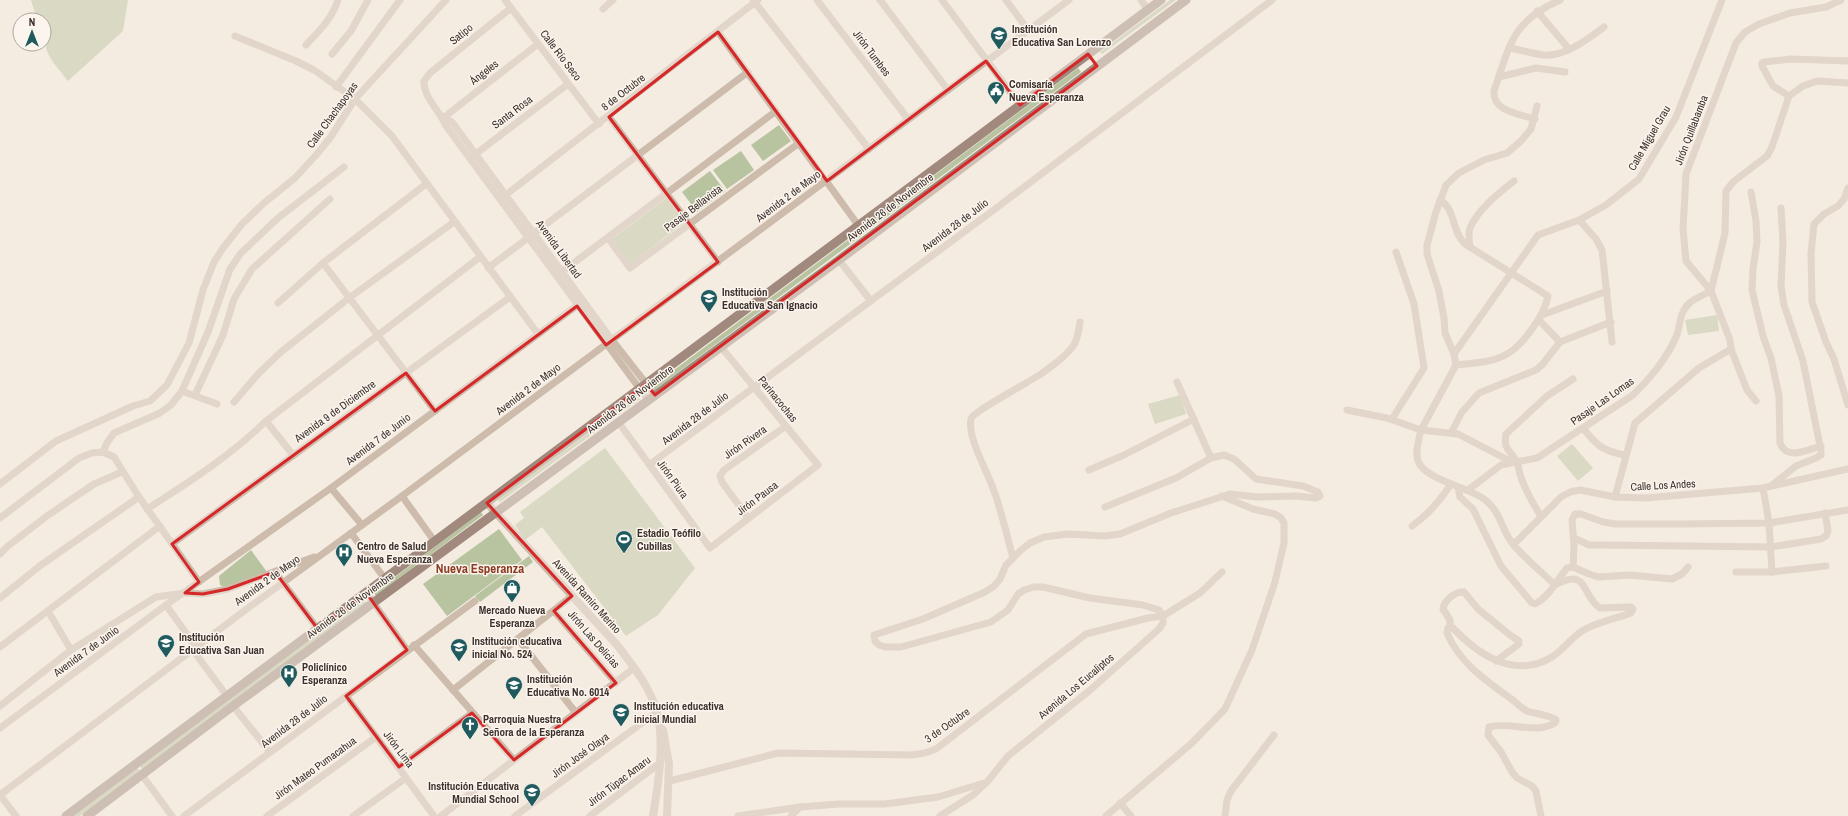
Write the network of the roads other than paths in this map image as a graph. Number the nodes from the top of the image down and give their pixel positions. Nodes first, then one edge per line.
1 (338, 0) edge
2 (368, 0) edge
3 (400, 0) edge
4 (446, 0) edge
5 (505, 0) edge
6 (613, 0) edge
7 (818, 0) edge
8 (880, 0) edge
9 (942, 0) edge
10 (1006, 0) edge
11 (1069, 0) edge
12 (1141, 0) edge
13 (1161, 0) edge
14 (1186, 0) edge
15 (1272, 0) edge
16 (1560, 0) edge
17 (1722, 0) edge
18 (1841, 0) edge
19 (756, 1) edge
20 (511, 8) junction
21 (603, 9) dead end
22 (1148, 10) junction
23 (1537, 11) junction
24 (1604, 27) dead end
25 (1028, 30) junction
26 (718, 32) junction
27 (235, 36) dead end
28 (538, 44) junction
29 (306, 45) dead end
30 (1509, 48) junction
31 (1569, 49) junction
32 (332, 54) dead end
33 (1088, 54) junction
34 (986, 61) junction
35 (1848, 61) edge
36 (1098, 66) junction
37 (748, 72) junction
38 (1565, 72) dead end
39 (1499, 77) junction
40 (425, 78) joint
41 (1848, 83) edge
42 (568, 84) junction
43 (336, 88) junction
44 (948, 90) junction
45 (1789, 96) junction
46 (355, 99) junction
47 (1020, 105) junction
48 (1537, 106) dead end
49 (776, 111) junction
50 (609, 117) junction
51 (443, 118) junction
52 (908, 119) junction
53 (1535, 119) junction
54 (599, 124) junction
55 (799, 143) junction
56 (869, 149) junction
57 (472, 156) junction
58 (638, 156) junction
59 (344, 167) dead end
60 (827, 181) junction
61 (1514, 181) dead end
62 (426, 184) junction
63 (1848, 188) edge
64 (1751, 192) dead end
65 (667, 194) junction
66 (503, 197) junction
67 (330, 199) dead end
68 (1440, 200) junction
69 (1781, 208) dead end
70 (1578, 220) junction
71 (454, 222) junction
72 (690, 224) junction
73 (858, 225) junction
74 (531, 236) junction
75 (608, 238) junction
76 (1470, 247) junction
77 (1396, 252) dead end
78 (480, 257) junction
79 (839, 260) junction
80 (718, 262) junction
81 (322, 263) junction
82 (488, 268) junction
83 (1511, 272) junction
84 (559, 275) junction
85 (1607, 291) junction
86 (1711, 291) junction
87 (510, 297) junction
88 (349, 298) junction
89 (583, 301) junction
90 (871, 301) junction
91 (278, 303) dead end
92 (577, 306) junction
93 (1540, 318) junction
94 (1080, 322) dead end
95 (1611, 322) junction
96 (538, 334) junction
97 (377, 336) junction
98 (609, 342) junction
99 (1560, 342) junction
100 (1612, 342) dead end
101 (721, 347) junction
102 (1731, 349) junction
103 (1454, 354) junction
104 (1456, 365) junction
105 (406, 373) junction
106 (1573, 379) dead end
107 (1177, 382) dead end
108 (642, 386) junction
109 (754, 387) junction
110 (182, 391) junction
111 (196, 395) junction
112 (651, 398) junction
113 (1756, 401) dead end
114 (234, 402) dead end
115 (217, 404) dead end
116 (1848, 405) edge
117 (1347, 410) dead end
118 (435, 411) junction
119 (1194, 419) junction
120 (1392, 419) junction
121 (266, 422) junction
122 (619, 423) junction
123 (786, 426) junction
124 (1583, 428) junction
125 (1421, 430) junction
126 (1451, 433) junction
127 (1821, 446) junction
128 (103, 452) junction
129 (293, 455) junction
130 (1625, 455) junction
131 (1211, 458) junction
132 (1514, 462) junction
133 (649, 465) junction
134 (818, 465) joint
135 (1848, 469) edge
136 (1090, 470) dead end
137 (122, 472) junction
138 (0, 484) edge
139 (1455, 485) junction
140 (1771, 486) junction
141 (331, 488) junction
142 (1763, 488) junction
143 (1468, 490) junction
144 (402, 496) junction
145 (1222, 496) junction
146 (139, 497) junction
147 (1615, 497) junction
148 (488, 503) junction
149 (1105, 507) dead end
150 (147, 509) junction
151 (1848, 510) edge
152 (496, 512) junction
153 (1825, 513) junction
154 (1541, 517) junction
155 (0, 518) edge
156 (748, 518) junction
157 (1768, 522) junction
158 (362, 525) junction
159 (160, 526) junction
160 (1412, 526) dead end
161 (351, 533) junction
162 (1574, 538) junction
163 (435, 542) junction
164 (172, 544) junction
165 (1514, 544) junction
166 (1771, 547) junction
167 (710, 548) joint
168 (0, 554) edge
169 (323, 554) junction
170 (1013, 558) junction
171 (1826, 566) dead end
172 (1573, 567) junction
173 (1688, 567) dead end
174 (275, 572) junction
175 (1222, 572) dead end
176 (1736, 572) dead end
177 (1772, 572) junction
178 (385, 579) junction
179 (199, 582) junction
180 (283, 583) junction
181 (1555, 585) junction
182 (185, 593) junction
183 (366, 594) junction
184 (572, 596) junction
185 (0, 598) edge
186 (475, 601) dead end
187 (373, 603) junction
188 (166, 605) junction
189 (48, 611) junction
190 (554, 611) junction
191 (1163, 616) junction
192 (1450, 627) junction
193 (317, 628) junction
194 (518, 639) junction
195 (414, 645) junction
196 (0, 647) edge
197 (194, 648) junction
198 (71, 650) junction
199 (407, 650) junction
200 (1496, 661) junction
201 (634, 668) junction
202 (616, 682) junction
203 (453, 690) junction
204 (227, 696) junction
205 (346, 696) junction
206 (0, 706) edge
207 (233, 706) junction
208 (657, 712) junction
209 (472, 713) junction
210 (576, 713) junction
211 (0, 728) edge
212 (1274, 735) dead end
213 (376, 737) junction
214 (270, 752) junction
215 (514, 760) junction
216 (660, 763) junction
217 (398, 767) junction
218 (130, 769) junction
219 (142, 775) junction
220 (406, 778) junction
221 (670, 781) junction
222 (987, 782) junction
223 (0, 795) edge
224 (1120, 803) junction
225 (800, 807) junction
226 (16, 816) edge
227 (66, 816) edge
228 (87, 816) edge
229 (172, 816) edge
230 (184, 816) edge
231 (267, 816) edge
232 (354, 816) edge
233 (434, 816) edge
234 (441, 816) edge
235 (515, 816) edge
236 (590, 816) edge
237 (653, 816) edge
238 (667, 816) edge
239 (738, 816) edge
240 (791, 816) edge
241 (940, 816) edge
242 (1106, 816) edge
243 (1131, 816) edge
244 (1225, 816) edge
245 (1541, 816) edge

1 - 29 street
2 - 32 street
3 - 43 street
4 - 46 street, Calle Chachapoyas
5 - 20 street, Calle Río Seco
6 - 21 street
7 - 52 street, Jirón Tumbes
8 - 44 street
9 - 34 street
10 - 25 street
11 - 25 street, Avenida 2 de Mayo
12 - 22 street
13 - 22 main road, Avenida 26 de Noviembre
14 - 36 main road, Avenida 26 de Noviembre
15 - 90 street, Avenida 28 de Julio
16 - 23 street
17 - 70 street, Calle Miguel Grau
18 - 86 street, Jirón Quillabamba
19 - 26 street, 8 de Octubre
19 - 56 street
20 - 28 street, Calle Río Seco
20 - 40 street, Satipo
22 - 33 main road, Avenida 26 de Noviembre
23 - 30 street
23 - 31 street
24 - 31 street
25 - 34 street, Avenida 2 de Mayo
26 - 37 street
26 - 50 street, 8 de Octubre
27 - 43 street
28 - 42 street, Calle Río Seco
28 - 51 street, Ángeles
30 - 31 street
30 - 39 street
33 - 36 main road
33 - 47 main road, Avenida 26 de Noviembre
34 - 44 street, Avenida 2 de Mayo
34 - 47 street
35 - 45 street
36 - 79 main road, Avenida 26 de Noviembre
37 - 49 street
37 - 58 street
38 - 39 street
39 - 53 street
40 - 51 street, Avenida Libertad
41 - 45 street
42 - 54 street, Calle Río Seco
42 - 57 street, Santa Rosa
43 - 46 street
44 - 52 street, Avenida 2 de Mayo
45 - 86 street
46 - 62 street
46 - 138 street, Calle Chachapoyas
47 - 73 main road, Avenida 26 de Noviembre
48 - 53 street
49 - 55 street
49 - 65 street
50 - 54 street, 8 de Octubre
50 - 58 street
51 - 57 street, Avenida Libertad
52 - 56 street, Avenida 2 de Mayo
53 - 68 street
54 - 66 street, 8 de Octubre
55 - 60 street
55 - 72 street, Pasaje Bellavista
56 - 60 street, Avenida 2 de Mayo
57 - 66 street, Avenida Libertad
58 - 65 street
58 - 74 street
59 - 110 street
60 - 73 street
60 - 80 street, Avenida 2 de Mayo
61 - 76 street
62 - 71 street
62 - 81 street
63 - 116 street
64 - 127 street
65 - 72 street
65 - 75 street
66 - 74 street, Avenida Libertad
67 - 111 street
68 - 76 street
68 - 103 street
69 - 127 street
70 - 83 street, Calle Miguel Grau
70 - 85 street
71 - 78 street
71 - 88 street
72 - 75 street, Pasaje Bellavista
72 - 80 street
73 - 108 main road, Avenida 26 de Noviembre
74 - 82 street
74 - 84 street, Avenida Libertad
75 - 84 street
76 - 83 street
77 - 120 street
78 - 82 street
78 - 97 street
79 - 90 street
79 - 101 main road, Avenida 26 de Noviembre
80 - 98 street, Avenida 2 de Mayo
81 - 88 street
81 - 91 street
82 - 87 street
83 - 93 street
83 - 103 street
84 - 89 street, Avenida Libertad
84 - 92 street, Avenida Libertad
85 - 93 street
85 - 95 street
86 - 102 street, Jirón Quillabamba
86 - 124 street, Pasaje Las Lomas
87 - 96 street
87 - 105 street, Avenida 9 de Diciembre
88 - 97 street
88 - 114 street
89 - 92 street, Avenida 7 de Junio
89 - 98 street, Avenida Libertad
90 - 109 street, Avenida 28 de Julio
92 - 96 street, Avenida 7 de Junio
92 - 98 street, Avenida Libertad
93 - 99 street
93 - 104 street
94 - 170 street
95 - 99 street
95 - 100 street
96 - 118 street, Avenida 7 de Junio
97 - 105 street
97 - 121 street
98 - 108 street, Avenida Libertad
98 - 144 street, Avenida 2 de Mayo
99 - 126 street
101 - 109 street, Parinacochas
101 - 112 main road, Avenida 26 de Noviembre
102 - 113 street, Jirón Quillabamba
102 - 130 street
103 - 104 street
104 - 125 street
105 - 118 street
105 - 129 street, Avenida 9 de Diciembre
106 - 132 street
107 - 119 street
108 - 112 street, Avenida Libertad
108 - 148 main road, Avenida 26 de Noviembre
109 - 123 street, Parinacochas
109 - 133 street, Avenida 28 de Julio
110 - 111 street
110 - 128 street
111 - 115 street
112 - 122 main road, Avenida 26 de Noviembre
117 - 120 street
118 - 141 street, Avenida 7 de Junio
119 - 131 street
119 - 136 street
120 - 125 street
121 - 129 street
121 - 150 street
122 - 133 street, Jirón Piura
122 - 152 main road, Avenida 26 de Noviembre
123 - 134 street, Parinacochas
123 - 156 street, Jirón Rivera
124 - 130 street
124 - 132 street, Pasaje Las Lomas
125 - 126 street
125 - 139 street
126 - 132 street
127 - 140 street
128 - 137 street
128 - 155 street
129 - 164 street, Avenida 9 de Diciembre
130 - 147 street
131 - 145 street
131 - 149 street
132 - 143 street, Pasaje Las Lomas
132 - 154 street
133 - 167 street, Jirón Piura
134 - 156 street, Jirón Pausa
135 - 140 street, Calle Los Andes
137 - 146 street
137 - 168 street
139 - 143 street
139 - 160 street
139 - 181 street
140 - 142 street, Calle Los Andes
141 - 158 street
141 - 179 street, Avenida 7 de Junio
142 - 147 street, Calle Los Andes
142 - 157 street
143 - 165 street
144 - 158 street, Avenida 2 de Mayo
144 - 163 street
145 - 170 street
145 - 224 street
146 - 150 street
146 - 185 street
147 - 154 street, Calle Los Andes
148 - 152 street, Avenida Ramiro Merino
148 - 163 main road, Avenida 26 de Noviembre
150 - 159 street
151 - 153 street
152 - 184 street, Avenida Ramiro Merino
152 - 187 main road, Avenida 26 de Noviembre
153 - 157 street
153 - 166 street
154 - 165 street, Calle Los Andes
156 - 167 street, Jirón Pausa
157 - 162 street
157 - 166 street
158 - 161 street, Avenida 2 de Mayo
159 - 164 street
159 - 189 street
161 - 169 street, Avenida 2 de Mayo
161 - 178 street
162 - 166 street
162 - 172 street
163 - 178 main road, Avenida 26 de Noviembre
164 - 179 street
165 - 181 street
166 - 177 street
169 - 174 street
169 - 180 street, Avenida 2 de Mayo
170 - 191 street
171 - 177 street
172 - 173 street
172 - 181 street
174 - 180 street
174 - 182 street
175 - 191 street
176 - 177 street
178 - 183 main road, Avenida 26 de Noviembre
179 - 182 street, Avenida 7 de Junio
180 - 193 street
180 - 197 street, Avenida 2 de Mayo
181 - 200 street
182 - 188 street, Avenida 7 de Junio
182 - 198 street, Avenida 7 de Junio
183 - 187 street
183 - 193 main road, Avenida 26 de Noviembre
184 - 190 street
184 - 201 street, Avenida Ramiro Merino
186 - 195 street, Avenida 28 de Julio
187 - 199 street
187 - 207 main road, Avenida 26 de Noviembre
188 - 197 street
188 - 211 street, Avenida 7 de Junio
189 - 196 street
189 - 198 street
190 - 194 street
190 - 202 street, Jirón Las Delicias
191 - 221 street, 3 de Octubre
191 - 222 street, Avenida Los Eucaliptos
192 - 200 street
192 - 200 street
192 - 245 street
193 - 204 main road, Avenida 26 de Noviembre
194 - 203 street
194 - 210 street
195 - 199 street, Avenida 28 de Julio
195 - 203 street
197 - 204 street
197 - 223 street, Avenida 2 de Mayo
198 - 206 street, Avenida 7 de Junio
199 - 205 street, Avenida 28 de Julio
201 - 202 street
201 - 208 street, Avenida Ramiro Merino
202 - 210 street
203 - 209 street
204 - 218 main road, Avenida 26 de Noviembre
205 - 213 street, Jirón Lima
205 - 214 street, Avenida 28 de Julio
207 - 214 street
207 - 219 main road, Avenida 26 de Noviembre
208 - 216 street, Avenida Ramiro Merino
208 - 221 street, Avenida Ramiro Merino
208 - 235 street, Jirón José Olaya
209 - 215 street
209 - 217 street
210 - 215 street
212 - 244 street
213 - 217 street, Jirón Lima
213 - 231 street, Jirón Mateo Pumacahua
214 - 230 street, Avenida 28 de Julio
215 - 234 street
216 - 236 street, Jirón Túpac Amaru
216 - 237 street, Avenida Ramiro Merino
217 - 220 street, Jirón Lima
218 - 219 street
218 - 227 main road, Avenida 26 de Noviembre
219 - 228 main road, Avenida 26 de Noviembre
219 - 229 street
220 - 232 street
220 - 233 street, Jirón Lima
221 - 238 street, Avenida Ramiro Merino
222 - 225 street
222 - 241 street, Avenida Los Eucaliptos
223 - 226 street
224 - 242 street
224 - 243 street
225 - 239 street
225 - 240 street

